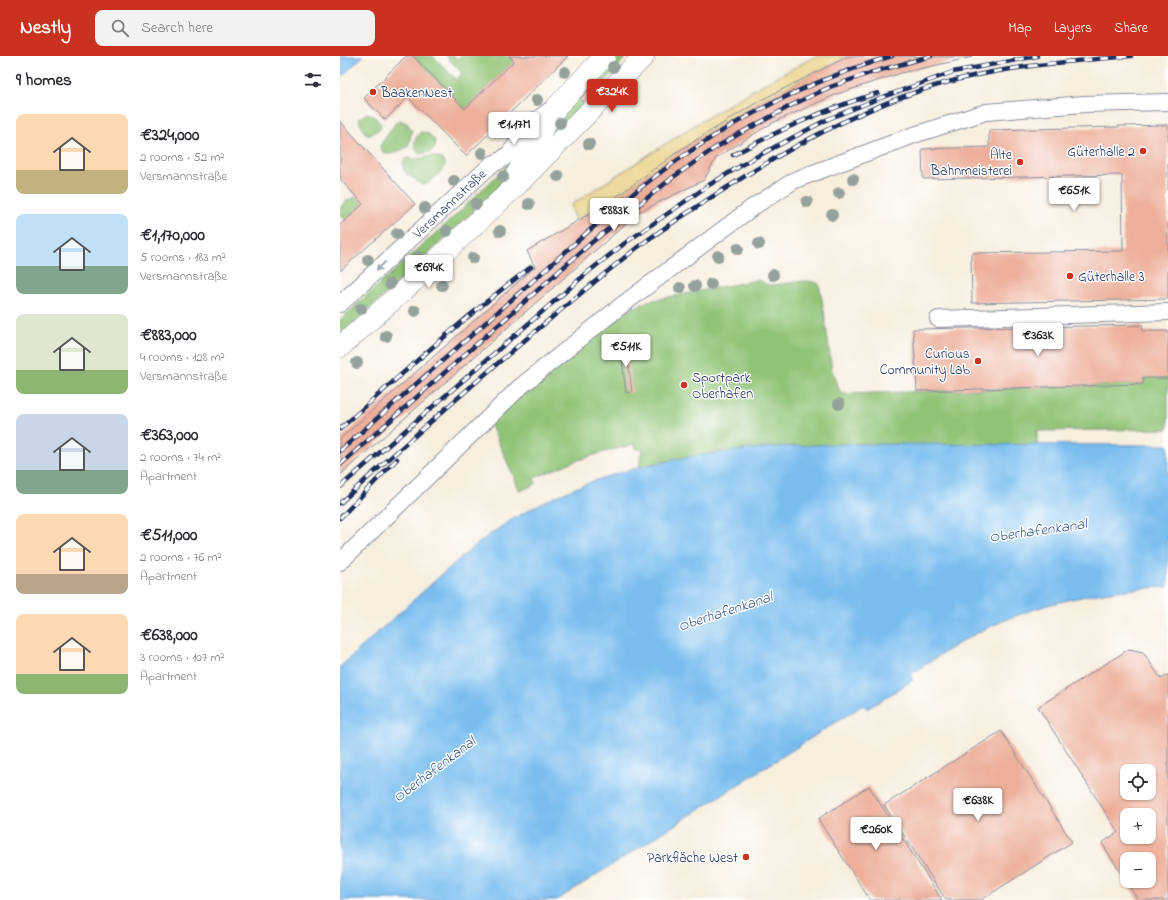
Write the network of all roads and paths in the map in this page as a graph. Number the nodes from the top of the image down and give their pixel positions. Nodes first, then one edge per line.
1 (605, 56) edge
2 (644, 56) edge
3 (1168, 102) edge
4 (558, 104) junction
5 (494, 205) junction
6 (340, 304) edge
7 (1168, 312) edge
8 (938, 318) dead end
9 (340, 346) edge
10 (340, 562) edge

1 - 4 main road, Versmannstraße
2 - 5 main road, Versmannstraße
3 - 10 lane
4 - 5 main road, Versmannstraße
4 -> 6 lane, Versmannstraße
5 - 9 main road, Versmannstraße
7 - 8 lane

